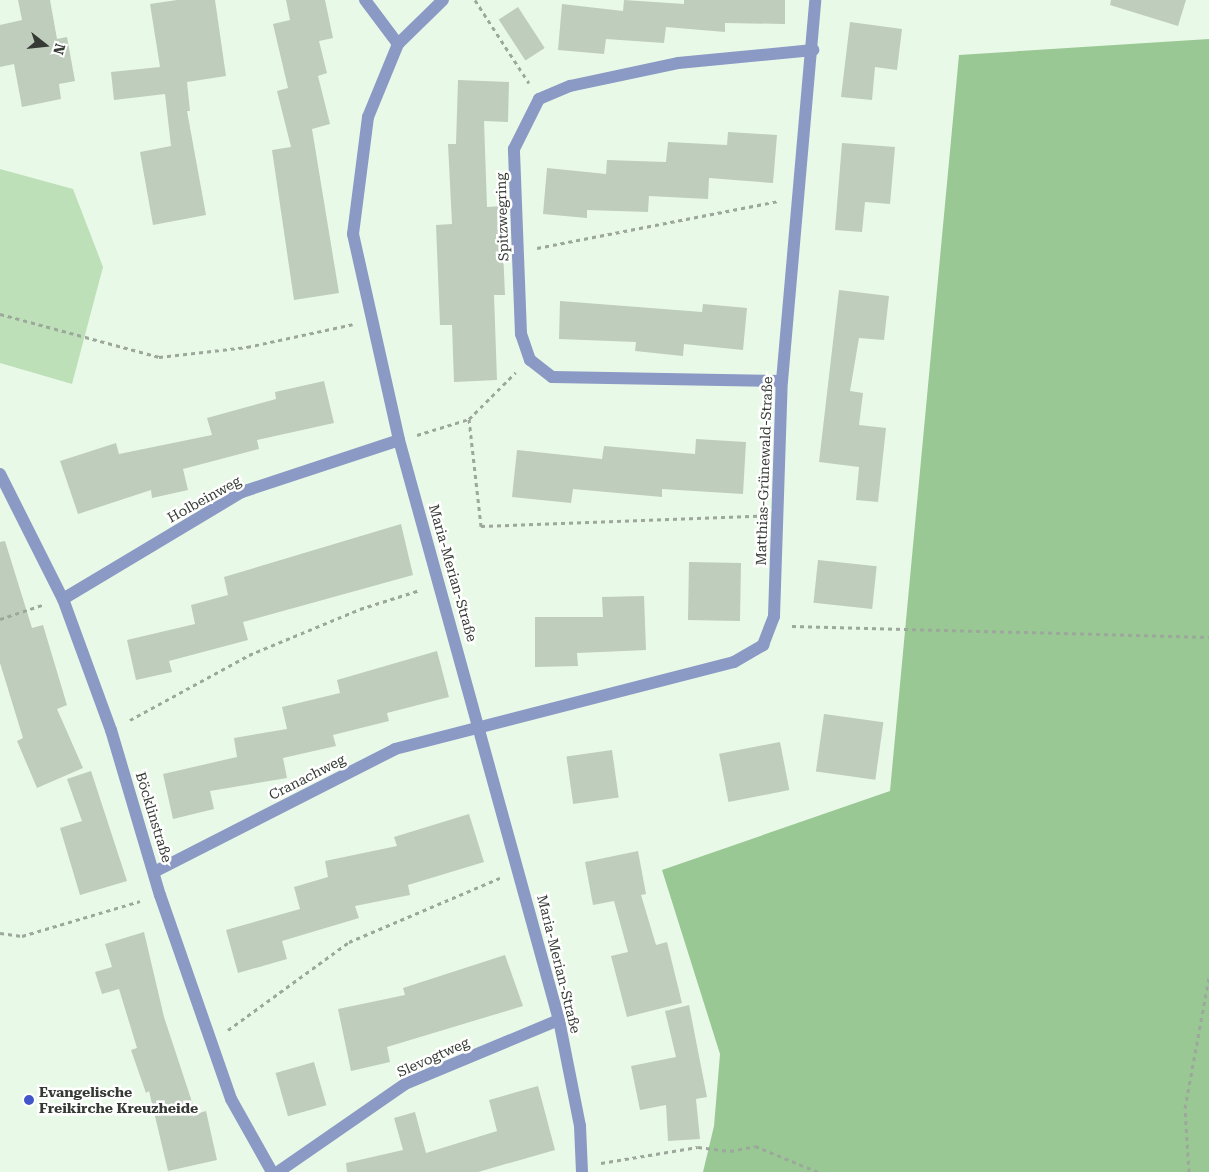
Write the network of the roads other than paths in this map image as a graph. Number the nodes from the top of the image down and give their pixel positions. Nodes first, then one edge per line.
1 (364, 0) edge
2 (443, 0) edge
3 (816, 0) edge
4 (398, 44) junction
5 (813, 50) junction
6 (782, 381) junction
7 (399, 440) junction
8 (0, 474) edge
9 (62, 598) junction
10 (478, 727) junction
11 (156, 871) junction
12 (559, 1020) junction
13 (582, 1169) edge
14 (272, 1172) edge
15 (278, 1172) edge

1 - 4 street
2 - 4 street, Maria-Merian-Straße
3 - 5 street, Matthias-Grünewald-Straße
4 - 7 street, Maria-Merian-Straße
5 - 6 street, Matthias-Grünewald-Straße
5 - 6 street, Spitzwegring
6 - 10 street, Matthias-Grünewald-Straße
7 - 9 street, Holbeinweg
7 - 10 street, Maria-Merian-Straße
8 - 9 street, Böcklinstraße
9 - 11 street, Böcklinstraße
10 - 11 street, Cranachweg
10 - 12 street, Maria-Merian-Straße
11 - 14 street, Böcklinstraße
12 - 13 street, Maria-Merian-Straße
12 - 15 street, Slevogtweg

